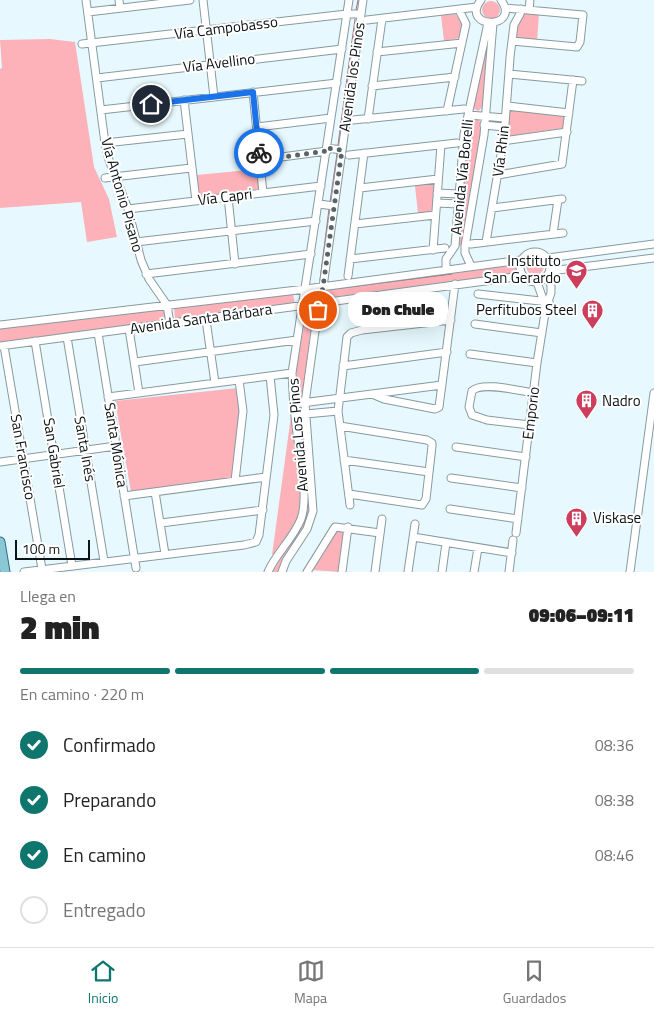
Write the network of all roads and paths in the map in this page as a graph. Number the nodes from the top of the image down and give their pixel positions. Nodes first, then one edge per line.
1 (86, 0) edge
2 (185, 0) edge
3 (203, 0) edge
4 (349, 0) edge
5 (363, 0) edge
6 (481, 0) edge
7 (501, 0) edge
8 (530, 0) edge
9 (150, 2) edge
10 (119, 4) edge
11 (477, 7) junction
12 (521, 9) junction
13 (459, 10) junction
14 (529, 10) junction
15 (88, 12) junction
16 (504, 12) junction
17 (347, 14) junction
18 (361, 14) junction
19 (478, 15) junction
20 (463, 18) junction
21 (382, 19) junction
22 (367, 20) dead end
23 (515, 21) junction
24 (490, 23) junction
25 (206, 31) junction
26 (488, 37) junction
27 (512, 41) junction
28 (462, 43) junction
29 (82, 44) dead end
30 (92, 44) junction
31 (342, 49) junction
32 (377, 52) junction
33 (210, 64) junction
34 (510, 74) junction
35 (455, 76) junction
36 (97, 78) junction
37 (574, 80) junction
38 (582, 80) dead end
39 (337, 83) junction
40 (372, 86) junction
41 (253, 92) junction
42 (214, 97) junction
43 (184, 100) junction
44 (507, 106) junction
45 (101, 110) junction
46 (447, 110) junction
47 (466, 112) junction
48 (569, 113) junction
49 (484, 116) junction
50 (331, 118) junction
51 (505, 118) junction
52 (368, 119) junction
53 (353, 120) dead end
54 (484, 125) junction
55 (257, 127) junction
56 (504, 127) junction
57 (567, 132) junction
58 (188, 134) junction
59 (503, 141) junction
60 (457, 143) dead end
61 (105, 144) junction
62 (441, 145) junction
63 (327, 150) junction
64 (346, 152) junction
65 (364, 153) junction
66 (260, 160) junction
67 (191, 168) junction
68 (498, 175) junction
69 (116, 177) junction
70 (104, 178) dead end
71 (438, 180) junction
72 (322, 186) junction
73 (360, 188) junction
74 (262, 193) junction
75 (437, 194) junction
76 (460, 194) junction
77 (228, 198) junction
78 (196, 201) junction
79 (437, 203) junction
80 (318, 204) junction
81 (459, 204) junction
82 (334, 206) junction
83 (492, 208) junction
84 (128, 209) junction
85 (435, 215) junction
86 (316, 220) junction
87 (355, 224) junction
88 (231, 231) junction
89 (563, 233) dead end
90 (553, 234) junction
91 (136, 242) junction
92 (486, 242) junction
93 (470, 244) dead end
94 (654, 244) edge
95 (445, 248) dead end
96 (454, 248) junction
97 (433, 250) junction
98 (464, 250) junction
99 (311, 254) junction
100 (350, 258) junction
101 (548, 258) junction
102 (654, 258) edge
103 (521, 260) junction
104 (234, 264) junction
105 (471, 266) junction
106 (446, 269) junction
107 (549, 273) junction
108 (146, 274) junction
109 (348, 276) dead end
110 (522, 276) junction
111 (538, 282) junction
112 (456, 284) junction
113 (326, 286) junction
114 (306, 289) junction
115 (478, 294) dead end
116 (332, 300) junction
117 (319, 302) junction
118 (546, 303) junction
119 (167, 305) junction
120 (303, 305) junction
121 (206, 320) junction
122 (451, 320) junction
123 (170, 324) junction
124 (475, 324) dead end
125 (0, 325) edge
126 (129, 329) junction
127 (98, 333) junction
128 (542, 333) junction
129 (66, 337) junction
130 (297, 340) junction
131 (35, 341) junction
132 (2, 346) edge
133 (211, 352) junction
134 (447, 352) junction
135 (470, 354) dead end
136 (134, 362) junction
137 (537, 363) junction
138 (343, 366) junction
139 (292, 373) junction
140 (270, 376) junction
141 (239, 380) junction
142 (215, 384) junction
143 (442, 385) junction
144 (139, 393) junction
145 (534, 393) junction
146 (654, 393) edge
147 (372, 394) junction
148 (108, 397) junction
149 (339, 398) junction
150 (305, 403) junction
151 (294, 404) junction
152 (338, 411) junction
153 (305, 414) junction
154 (295, 415) junction
155 (530, 425) junction
156 (340, 426) junction
157 (116, 446) junction
158 (456, 447) dead end
159 (85, 451) junction
160 (54, 455) junction
161 (526, 457) junction
162 (23, 459) junction
163 (344, 460) junction
164 (0, 462) edge
165 (429, 472) junction
166 (266, 477) junction
167 (451, 478) dead end
168 (235, 481) junction
169 (522, 488) junction
170 (156, 492) junction
171 (349, 494) junction
172 (124, 496) junction
173 (350, 505) dead end
174 (263, 510) junction
175 (450, 510) dead end
176 (382, 519) dead end
177 (518, 519) junction
178 (161, 523) junction
179 (415, 524) dead end
180 (348, 527) junction
181 (380, 533) junction
182 (413, 537) junction
183 (0, 542) edge
184 (446, 543) junction
185 (478, 548) junction
186 (512, 553) junction
187 (165, 554) junction
188 (134, 558) junction
189 (104, 562) junction
190 (72, 566) junction
191 (136, 568) dead end
192 (42, 569) junction
193 (5, 572) edge
194 (24, 572) edge
195 (268, 572) edge
196 (282, 572) edge
197 (306, 572) edge
198 (342, 572) edge
199 (375, 572) edge
200 (408, 572) edge
201 (442, 572) edge
202 (474, 572) edge
203 (509, 572) edge
204 (630, 572) edge

1 - 15 street, Vía Antonio Pisano
2 - 9 street
3 - 25 street
4 - 17 street, Avenida los Pinos
5 - 18 street, Avenida los Pinos
6 - 11 street
7 - 16 street
8 - 14 street
9 - 10 street
10 - 15 street
11 - 13 street
11 - 19 street
12 - 14 street
12 - 16 street
12 - 23 street, Vía Rhin
13 - 20 street
13 - 21 street
14 - 27 street
15 - 30 street, Vía Antonio Pisano
16 - 23 street
16 - 24 street
17 - 18 street, Vía Campobasso
17 - 25 street, Vía Campobasso
17 - 31 street, Avenida los Pinos
18 - 64 street, Avenida los Pinos
19 - 20 street
19 - 24 street
20 - 28 street
21 - 22 street
21 - 32 street
23 - 27 street, Vía Rhin
24 - 26 street, Avenida Vía Borelli
25 - 30 street, Vía Campobasso
25 - 33 street
26 - 47 street, Avenida Vía Borelli
26 - 49 street, Avenida Vía Borelli
27 - 34 street, Vía Rhin
28 - 32 street
28 - 35 street
29 - 30 street, Vía Campobasso
30 - 36 street, Vía Antonio Pisano
31 - 33 street, Vía Avellino
31 - 39 street, Avenida los Pinos
32 - 40 street
33 - 36 street, Vía Avellino
33 - 42 street
34 - 37 street
34 - 44 street, Vía Rhin
35 - 40 street
35 - 46 street
36 - 45 street, Vía Antonio Pisano
37 - 38 street
37 - 48 street
39 - 41 street
39 - 50 street, Avenida los Pinos
40 - 52 street
41 - 42 street
41 - 55 street
42 - 43 street
43 - 45 street
43 - 58 street
44 - 48 street
44 - 51 street, Vía Rhin
45 - 61 street, Vía Antonio Pisano
46 - 47 street
46 - 52 street
47 - 49 street
47 - 76 street, Avenida Vía Borelli
48 - 57 street
49 - 51 street
49 - 54 street, Avenida Vía Borelli
50 - 55 street
50 - 63 street, Avenida los Pinos
51 - 56 street, Vía Rhin
52 - 53 street
54 - 56 street
54 - 98 street, Avenida Vía Borelli
55 - 66 street
56 - 59 street, Vía Rhin
57 - 59 street
57 - 68 street
58 - 61 street
58 - 67 street
59 - 68 street, Vía Rhin
60 - 62 street
61 - 69 street, Vía Antonio Pisano
62 - 65 street
62 - 71 street
63 - 64 street
63 - 66 street
63 - 72 street, Avenida los Pinos
64 - 65 street
64 - 82 street, Avenida los Pinos
65 - 73 street
66 - 74 street
67 - 69 street
67 - 78 street
68 - 83 street, Vía Rhin
69 - 70 street
69 - 84 street, Vía Antonio Pisano
71 - 73 street
71 - 75 street
72 - 74 street, Vía Capri
72 - 80 street, Avenida los Pinos
73 - 87 street
74 - 77 street, Vía Capri
75 - 76 street
75 - 79 street
76 - 81 street, Avenida Vía Borelli
77 - 78 street, Vía Capri
77 - 88 street
78 - 84 street, Vía Capri
79 - 81 street
79 - 85 street
80 - 82 street
80 - 86 street, Avenida los Pinos
81 - 96 street, Avenida Vía Borelli
82 - 113 street, Avenida los Pinos
83 - 90 street
83 - 92 street, Vía Rhin
84 - 91 street, Vía Antonio Pisano
85 - 87 street
85 - 97 street
86 - 88 street
86 - 99 street, Avenida los Pinos
87 - 100 street
88 - 91 street
88 - 104 street
89 - 90 street
90 - 92 street
91 - 108 street, Vía Antonio Pisano
92 - 93 street
94 - 101 street
95 - 97 street
96 - 98 street
96 - 106 street, Avenida Vía Borelli
97 - 100 street
98 - 105 street, Avenida Vía Borelli
99 - 104 street
99 - 114 street, Avenida los Pinos
100 - 109 street
101 - 103 street
101 - 107 street
102 - 107 street
103 - 105 street, Avenida Santa Bárbara
103 - 110 street
104 - 108 street
105 - 106 street, Avenida Santa Bárbara
106 - 113 street, Avenida Santa Bárbara
107 - 111 street
107 - 118 street, Emporio
108 - 119 street, Vía Antonio Pisano
110 - 111 street
110 - 112 street, Avenida Santa Bárbara
111 - 118 street, Emporio
112 - 116 street, Avenida Santa Bárbara
112 - 122 street
113 - 114 street, Avenida Santa Bárbara
113 - 116 street
113 - 117 street, Avenida los Pinos
114 - 119 street, Avenida Santa Bárbara
114 - 120 street, Avenida Los Pinos
115 - 118 street
116 - 117 street, Avenida Santa Bárbara
117 - 120 street, Avenida Santa Bárbara
117 - 150 street, Avenida Los Pinos
118 - 128 street, Emporio
119 - 123 street, Vía Antonio Pisano
119 - 125 street, Avenida Santa Bárbara
120 - 121 street, Avenida Santa Bárbara
120 - 130 street, Avenida Los Pinos
121 - 123 street, Avenida Santa Bárbara
121 - 133 street
122 - 134 street
122 - 138 street
123 - 126 street, Avenida Santa Bárbara
124 - 128 street
126 - 127 street, Avenida Santa Bárbara
126 - 136 street
127 - 129 street, Avenida Santa Bárbara
127 - 148 street, Santa Mónica
128 - 137 street, Emporio
129 - 131 street, Avenida Santa Bárbara
129 - 159 street, Santa Inés
130 - 133 street
130 - 139 street, Avenida Los Pinos
131 - 132 street, Avenida Santa Bárbara
131 - 160 street, San Gabriel
132 - 162 street, San Francisco
133 - 136 street
133 - 142 street
134 - 138 street
134 - 143 street
135 - 137 street
136 - 144 street
137 - 145 street, Emporio
138 - 149 street
139 - 140 street
139 - 151 street, Avenida Los Pinos
140 - 141 street
140 - 166 street
141 - 142 street
141 - 168 street
142 - 144 street
143 - 147 street
143 - 147 street
144 - 148 street
145 - 155 street, Emporio
145 - 155 street
146 - 204 street
147 - 149 street
148 - 157 street, Santa Mónica
149 - 150 street
149 - 152 street
150 - 151 street
150 - 153 street, Avenida Los Pinos
151 - 154 street, Avenida Los Pinos
152 - 153 street
152 - 156 street
153 - 154 street
153 - 196 street, Avenida Los Pinos
154 - 195 street, Avenida Los Pinos
155 - 161 street, Emporio
156 - 163 street
156 - 165 street
157 - 159 street
157 - 172 street, Santa Mónica
158 - 161 street
159 - 160 street
159 - 189 street, Santa Inés
160 - 162 street
160 - 190 street, San Gabriel
161 - 169 street, Emporio
162 - 164 street
162 - 192 street, San Francisco
163 - 165 street
163 - 171 street
165 - 171 street
166 - 168 street
166 - 174 street
167 - 169 street
168 - 170 street
169 - 177 street, Emporio
170 - 172 street
170 - 178 street
171 - 173 street
172 - 188 street, Santa Mónica
174 - 178 street
174 - 187 street
175 - 177 street
176 - 181 street
177 - 186 street, Emporio
178 - 187 street
179 - 182 street
180 - 181 street
180 - 197 street
180 - 198 street
181 - 199 street
182 - 184 street
182 - 200 street
183 - 193 main road
184 - 185 street
184 - 201 street
185 - 186 street
185 - 202 street
186 - 203 street, Emporio
187 - 188 street
188 - 189 street
188 - 191 street, Santa Mónica
189 - 190 street
190 - 192 street
192 - 194 street

